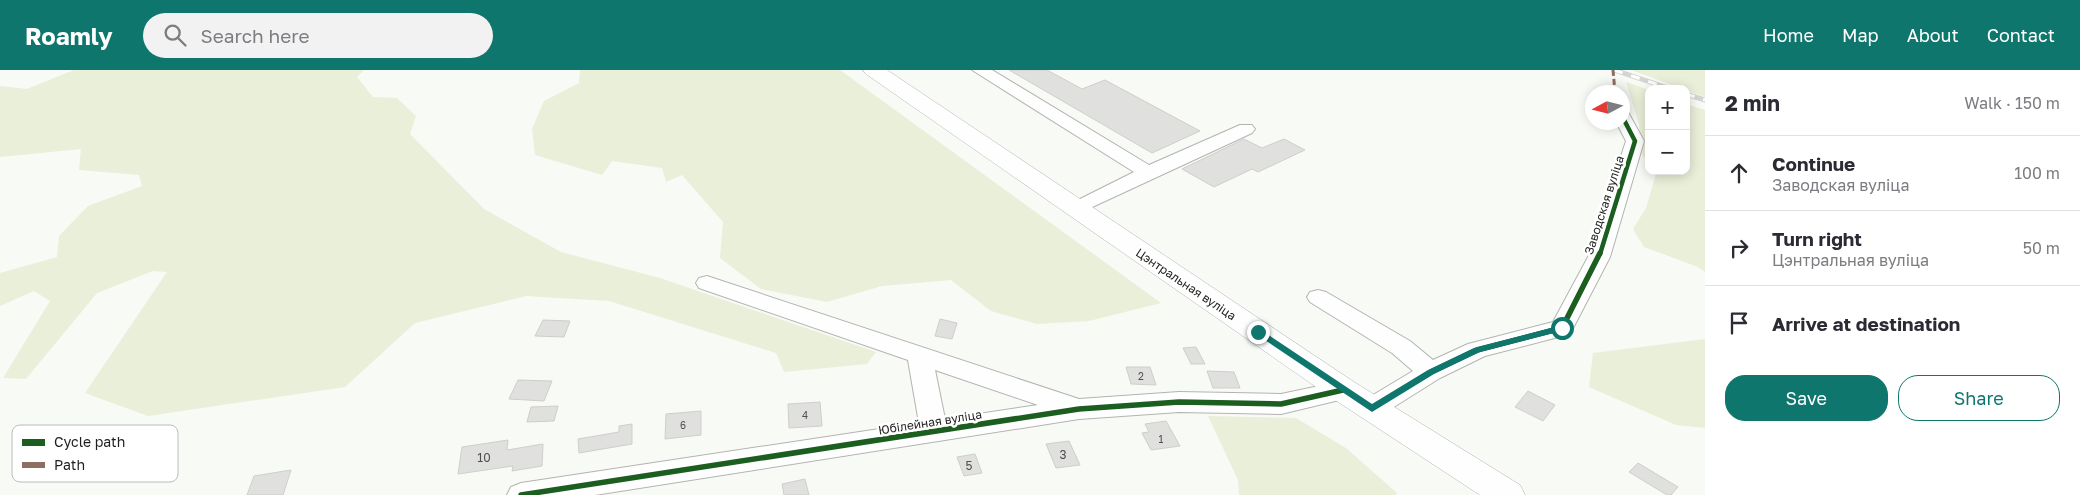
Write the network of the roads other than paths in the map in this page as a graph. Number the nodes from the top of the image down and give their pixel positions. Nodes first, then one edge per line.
1 (873, 70) edge
2 (980, 70) edge
3 (1246, 129) dead end
4 (1629, 130) edge
5 (1149, 173) junction
6 (1075, 209) junction
7 (708, 283) dead end
8 (1318, 297) dead end
9 (920, 357) junction
10 (1431, 372) junction
11 (1343, 390) junction
12 (1372, 408) junction
13 (1079, 409) junction
14 (934, 431) junction
15 (521, 495) edge
16 (1508, 495) edge

1 - 6 main road, Цэнтральная вуліца
2 - 5 street
3 - 5 street
4 - 10 street, Заводская вуліца
5 - 6 street
6 - 11 main road, Цэнтральная вуліца
7 - 9 street
8 - 10 street
9 - 13 street
9 - 14 street
10 - 12 street, Заводская вуліца
11 - 12 main road, Цэнтральная вуліца
11 - 13 street, Юбілейная вуліца
12 - 16 main road, Цэнтральная вуліца
13 - 14 street, Юбілейная вуліца
14 - 15 street, Юбілейная вуліца

